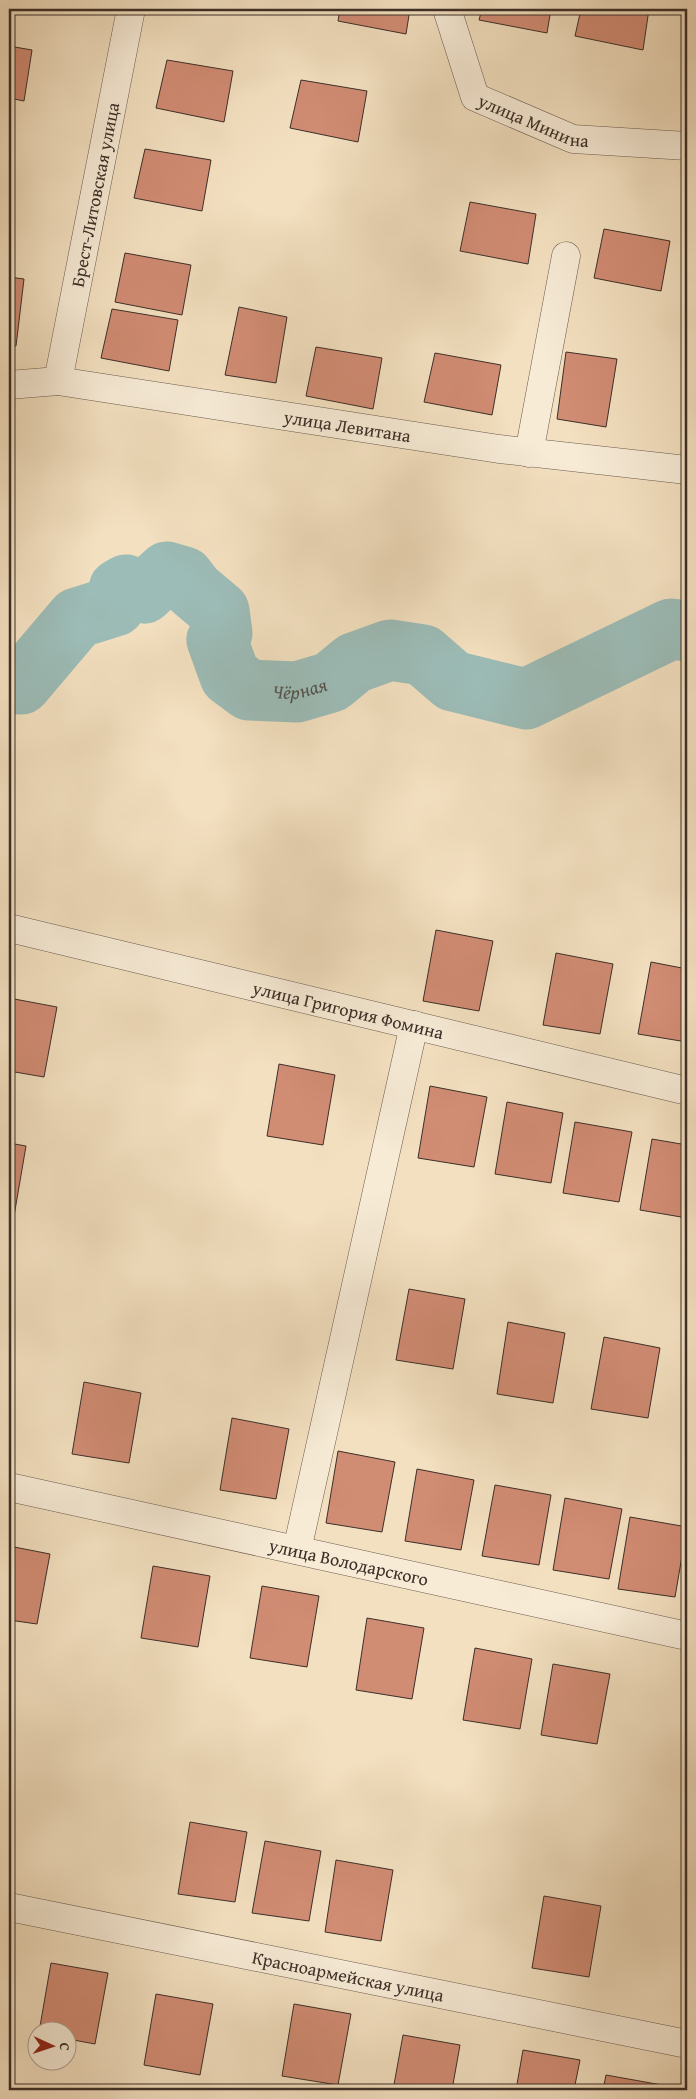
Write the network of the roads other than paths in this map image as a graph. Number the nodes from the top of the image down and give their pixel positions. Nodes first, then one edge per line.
1 (131, 9) edge
2 (447, 9) edge
3 (687, 146) edge
4 (566, 256) dead end
5 (58, 381) junction
6 (9, 385) edge
7 (529, 452) junction
8 (687, 470) edge
9 (9, 928) edge
10 (414, 1025) junction
11 (687, 1091) edge
12 (9, 1487) edge
13 (297, 1550) junction
14 (687, 1636) edge
15 (9, 1907) edge
16 (687, 2044) edge

1 - 5 street, Брест-Литовская улица
2 - 3 street, улица Минина
4 - 7 street
5 - 6 street, улица Левитана
5 - 7 street, улица Левитана
7 - 8 street, улица Левитана
9 - 10 street, улица Григория Фомина
10 - 11 street, улица Григория Фомина
10 - 13 street
12 - 13 street, улица Володарского
13 - 14 street, улица Володарского
15 - 16 street, Красноармейская улица

